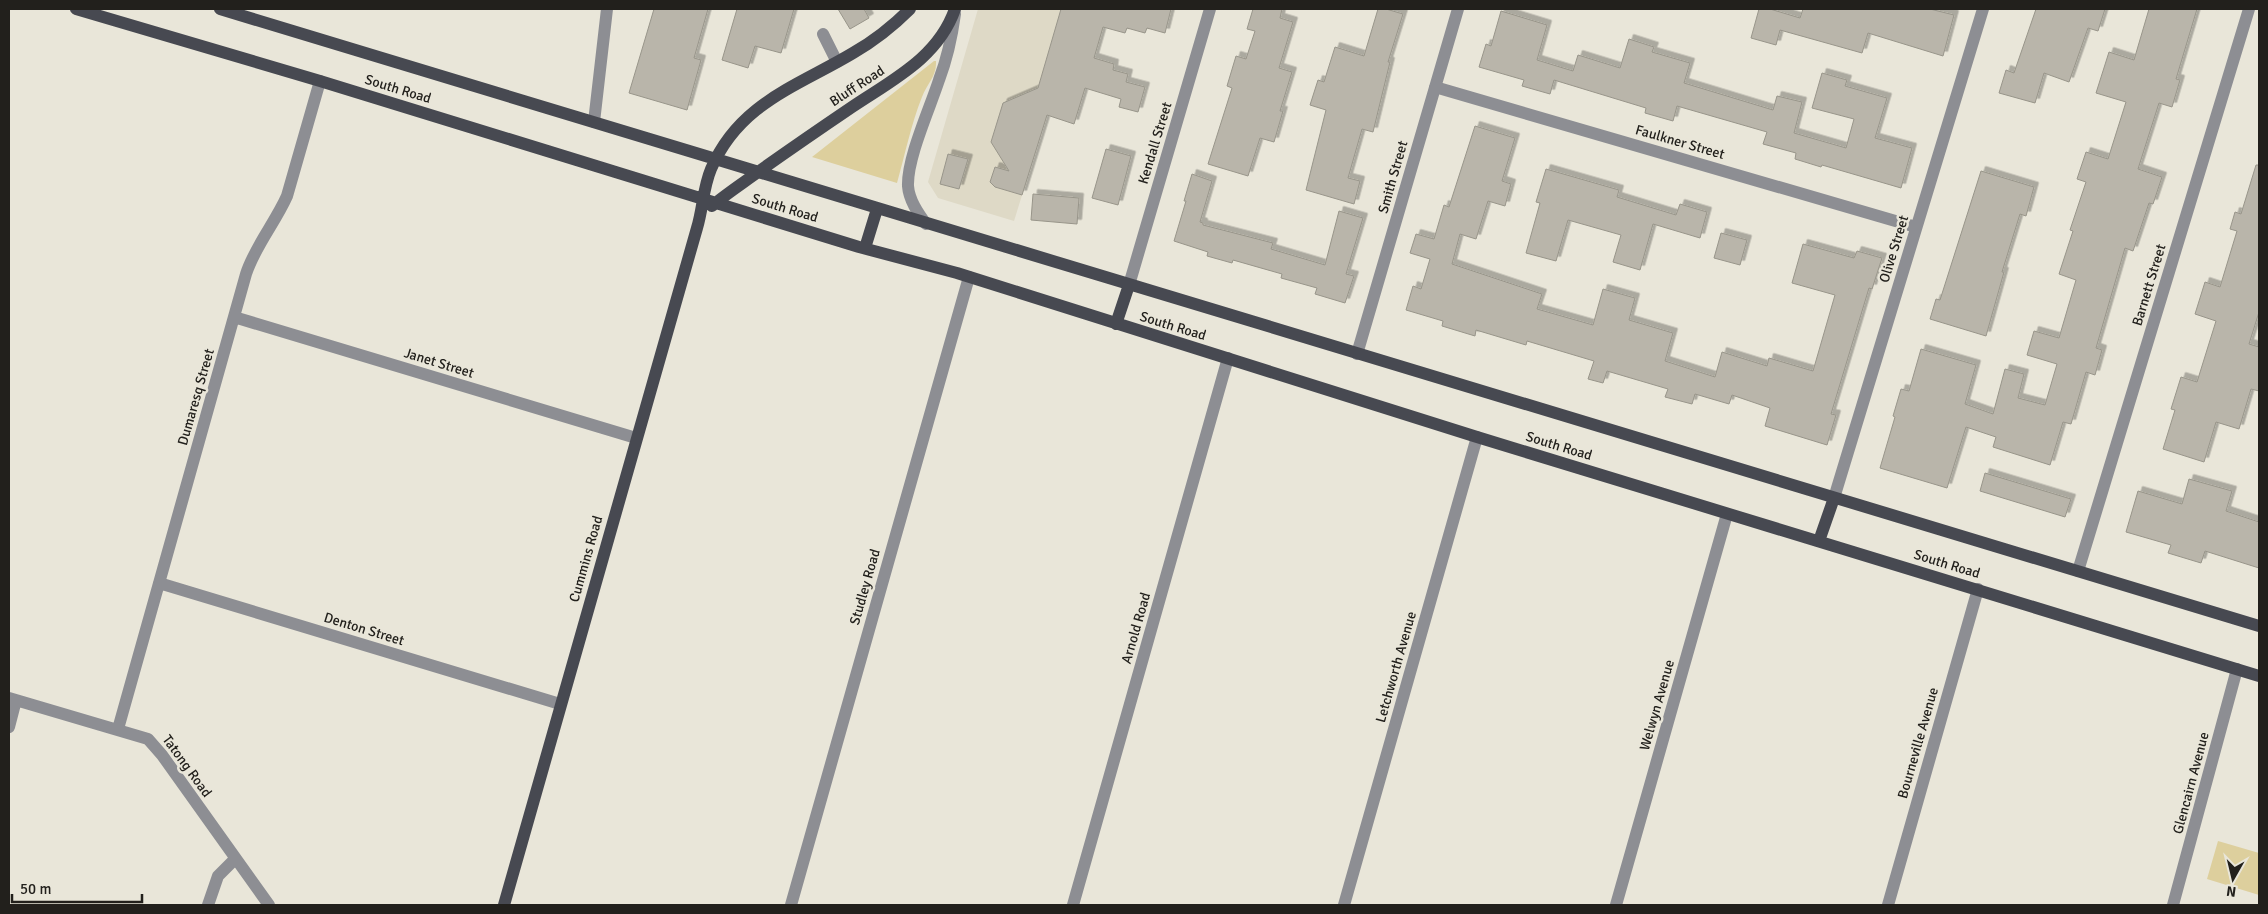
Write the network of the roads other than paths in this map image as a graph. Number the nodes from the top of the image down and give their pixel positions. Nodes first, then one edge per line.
1 (76, 9) edge
2 (220, 9) edge
3 (607, 9) edge
4 (956, 9) edge
5 (1210, 9) edge
6 (1458, 9) edge
7 (1983, 9) edge
8 (2249, 9) edge
9 (904, 11) edge
10 (823, 34) dead end
11 (837, 62) junction
12 (320, 81) junction
13 (1435, 87) junction
14 (594, 122) junction
15 (716, 159) junction
16 (758, 172) junction
17 (702, 199) junction
18 (716, 203) junction
19 (877, 209) junction
20 (699, 221) junction
21 (926, 224) junction
22 (1916, 227) junction
23 (865, 248) junction
24 (969, 277) junction
25 (1128, 285) junction
26 (234, 317) junction
27 (1116, 324) junction
28 (1357, 354) junction
29 (1228, 358) junction
30 (1477, 437) junction
31 (636, 438) junction
32 (1834, 498) junction
33 (1727, 514) junction
34 (1819, 541) junction
35 (2078, 571) junction
36 (159, 583) junction
37 (1978, 589) junction
38 (2259, 626) edge
39 (2237, 669) junction
40 (2259, 676) edge
41 (12, 699) edge
42 (560, 704) junction
43 (9, 727) edge
44 (118, 729) junction
45 (236, 859) junction
46 (208, 905) edge
47 (269, 905) edge
48 (504, 905) edge
49 (790, 905) edge
50 (1073, 905) edge
51 (1344, 905) edge
52 (1616, 905) edge
53 (1888, 905) edge
54 (2173, 905) edge

1 - 12 main road, South Road
2 - 14 main road, South Road
3 - 14 street
4 - 16 main road, Bluff Road
4 - 21 street, Bluff Road
5 - 25 street, Kendall Street
6 - 13 street, Smith Street
7 - 22 street, Olive Street
8 - 35 street, Barnett Street
9 - 11 main road, Bluff Road
10 - 11 street
11 - 15 main road, Bluff Road
12 - 17 main road, South Road
12 - 26 street, Dumaresq Street
13 - 22 street, Faulkner Street
13 - 28 street, Smith Street
14 - 15 main road, South Road
15 - 16 main road, South Road
15 - 17 main road, Bluff Road
16 - 18 main road, Bluff Road
16 - 19 main road, South Road
17 - 18 main road, South Road
17 - 20 main road, Cummins Road
18 - 20 main road, Cummins Road
18 - 23 main road, South Road
19 - 21 main road, South Road
19 - 23 main road
20 - 31 main road, Cummins Road
21 - 25 main road, South Road
22 - 32 street, Olive Street
23 - 24 main road, South Road
24 - 27 main road, South Road
24 - 49 street, Studley Road
25 - 27 main road
25 - 28 main road, South Road
26 - 31 street, Janet Street
26 - 36 street, Dumaresq Street
27 - 29 main road, South Road
28 - 32 main road, South Road
29 - 30 main road, South Road
29 - 50 street, Arnold Road
30 - 33 main road, South Road
30 - 51 street, Letchworth Avenue
31 - 42 main road, Cummins Road
32 - 34 main road
32 - 35 main road, South Road
33 - 34 main road, South Road
33 - 52 street, Welwyn Avenue
34 - 37 main road, South Road
35 - 38 main road, South Road
36 - 42 street, Denton Street
36 - 44 street, Dumaresq Street
37 - 39 main road, South Road
37 - 53 street, Bourneville Avenue
39 - 40 main road, South Road
39 - 54 street, Glencairn Avenue
41 - 43 street
41 - 44 street, Tatong Road
42 - 48 main road, Cummins Road
44 - 45 street, Tatong Road
45 - 46 street
45 - 47 street, Tatong Road

